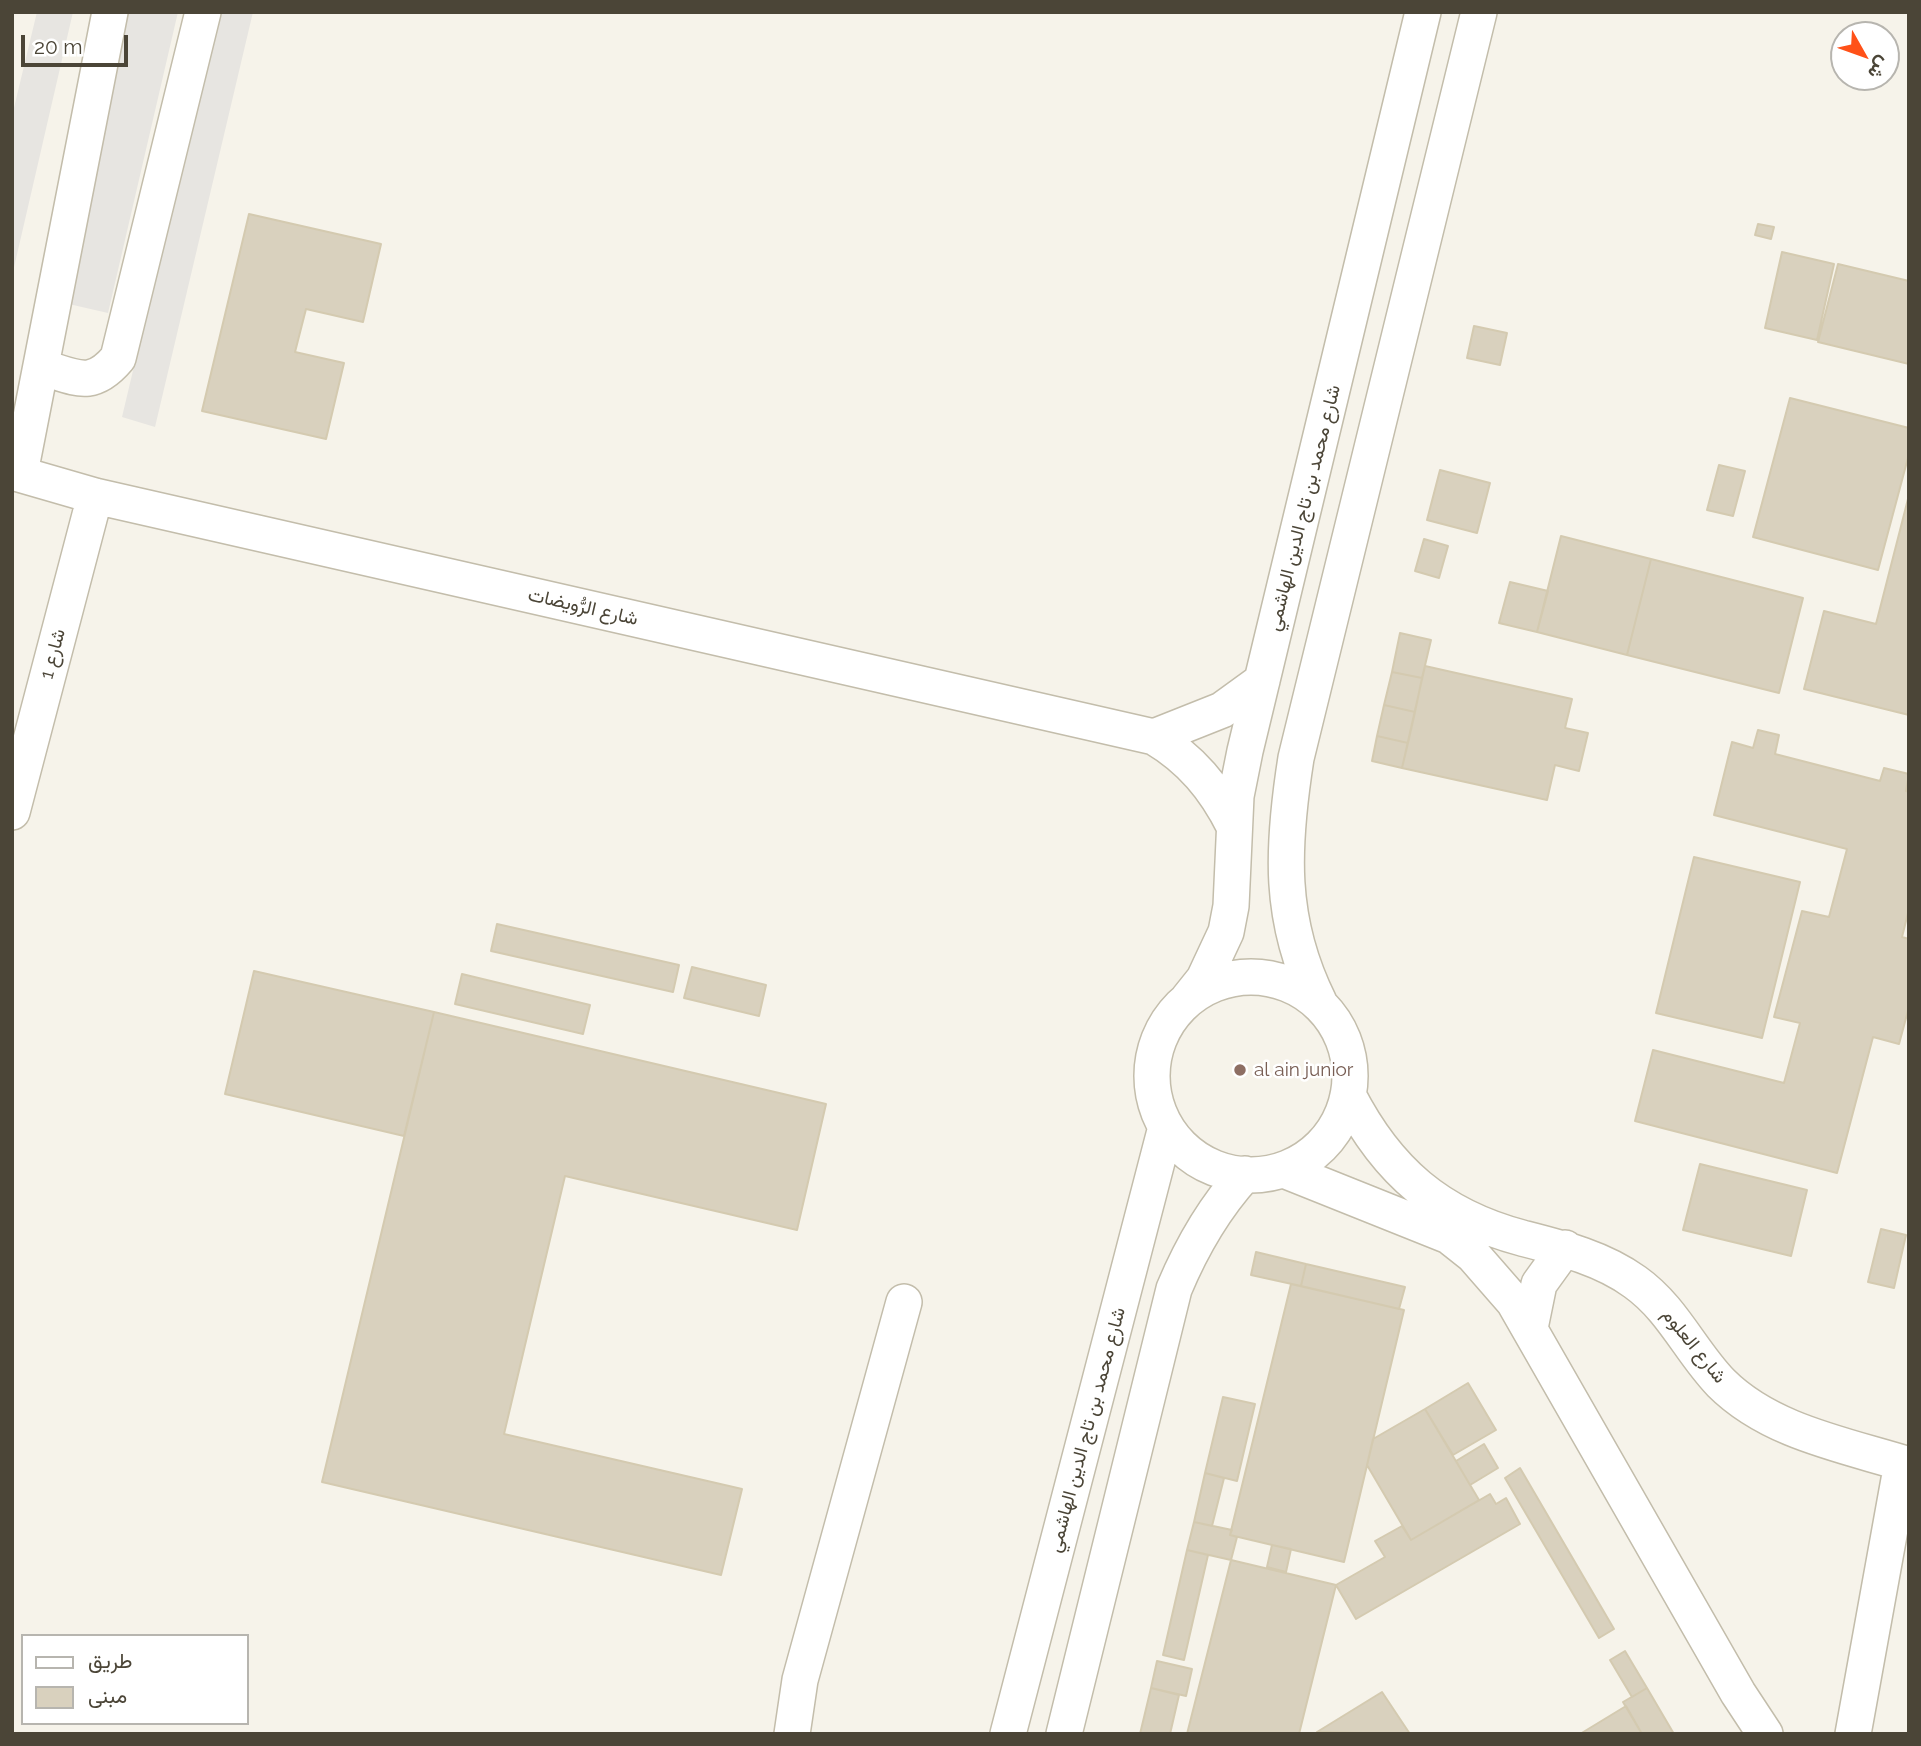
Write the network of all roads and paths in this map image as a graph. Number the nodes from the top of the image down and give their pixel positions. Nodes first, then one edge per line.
1 (110, 12) edge
2 (203, 12) edge
3 (1423, 12) edge
4 (1479, 12) edge
5 (41, 367) junction
6 (16, 472) edge
7 (95, 496) junction
8 (1262, 681) junction
9 (27, 697) edge
10 (1154, 737) junction
11 (12, 812) edge
12 (1234, 827) junction
13 (1188, 999) junction
14 (1319, 1002) junction
15 (1348, 1095) junction
16 (1166, 1127) junction
17 (1284, 1170) junction
18 (1245, 1174) junction
19 (1450, 1236) junction
20 (1521, 1238) junction
21 (1565, 1248) junction
22 (904, 1302) dead end
23 (1530, 1328) junction
24 (1905, 1464) edge
25 (1851, 1732) edge
26 (792, 1734) edge
27 (1008, 1734) edge
28 (1064, 1734) edge
29 (1765, 1734) edge

1 - 5 street
2 - 5 street
3 - 8 street, شارع محمد بن تاج الدين الهاشمي
4 - 14 street
5 - 6 street
6 - 7 street, شارع الرُّويضات
7 - 9 street, شارع 1
7 - 10 street, شارع الرُّويضات
8 - 10 street
8 - 12 street, شارع محمد بن تاج الدين الهاشمي
9 - 11 street, شارع 1
10 - 12 street, شارع الرُّويضات
12 - 13 street, شارع محمد بن تاج الدين الهاشمي
13 - 14 street
13 - 16 street
14 - 15 street
15 - 17 street
15 - 20 street, شارع العلوم
16 - 18 street
16 - 27 street, شارع محمد بن تاج الدين الهاشمي
17 - 18 street
17 - 19 street, شارع العلوم
18 - 28 street
19 - 20 street, شارع العلوم
19 - 23 street
20 - 21 street, شارع العلوم
21 - 23 street
21 - 24 street, شارع العلوم
22 - 26 street
23 - 29 street
24 - 25 street

